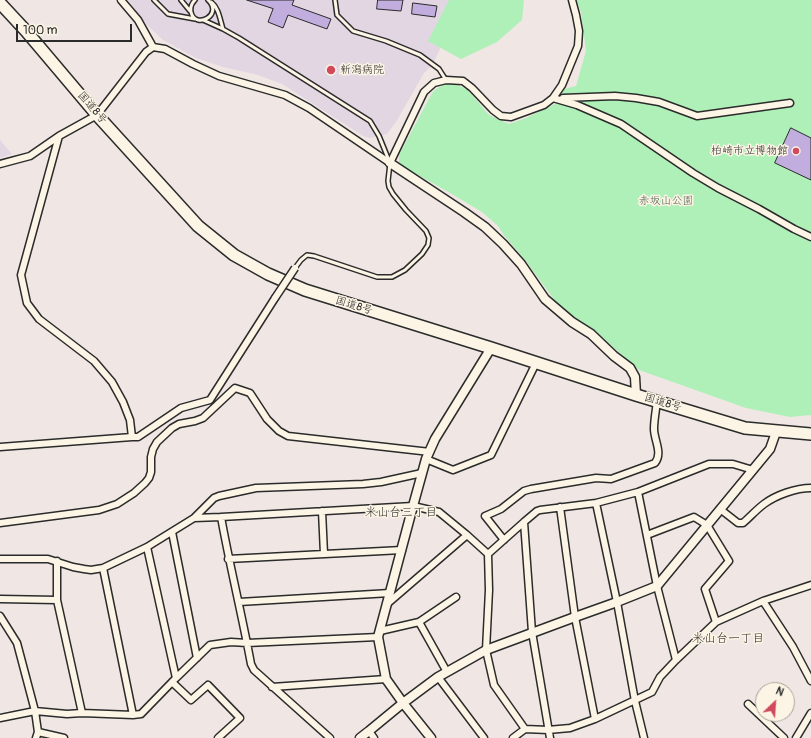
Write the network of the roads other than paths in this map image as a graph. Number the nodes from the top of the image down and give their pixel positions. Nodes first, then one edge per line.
1 (121, 0) edge
2 (154, 0) edge
3 (181, 0) edge
4 (335, 0) edge
5 (572, 0) edge
6 (194, 1) edge
7 (208, 1) edge
8 (0, 3) edge
9 (184, 3) junction
10 (190, 11) junction
11 (196, 19) junction
12 (203, 20) junction
13 (223, 29) junction
14 (153, 47) junction
15 (446, 80) junction
16 (553, 98) junction
17 (790, 103) dead end
18 (97, 115) junction
19 (59, 136) junction
20 (390, 163) junction
21 (0, 164) edge
22 (811, 237) edge
23 (295, 268) joint
24 (492, 348) junction
25 (536, 362) junction
26 (636, 395) junction
27 (657, 401) junction
28 (776, 432) junction
29 (811, 434) edge
30 (132, 437) junction
31 (0, 447) edge
32 (428, 456) junction
33 (753, 470) junction
34 (422, 473) junction
35 (811, 488) edge
36 (638, 492) junction
37 (596, 503) junction
38 (413, 506) junction
39 (560, 507) junction
40 (720, 509) junction
41 (322, 511) junction
42 (221, 517) junction
43 (194, 518) junction
44 (524, 522) junction
45 (0, 523) edge
46 (707, 525) junction
47 (172, 532) junction
48 (467, 534) junction
49 (647, 536) junction
50 (504, 540) junction
51 (147, 548) junction
52 (402, 550) junction
53 (324, 554) junction
54 (488, 554) junction
55 (0, 558) edge
56 (228, 559) junction
57 (57, 561) junction
58 (103, 568) junction
59 (811, 585) edge
60 (657, 586) junction
61 (390, 593) junction
62 (456, 597) dead end
63 (0, 599) edge
64 (57, 600) junction
65 (763, 601) junction
66 (239, 602) junction
67 (617, 602) junction
68 (387, 604) junction
69 (0, 616) edge
70 (575, 616) junction
71 (419, 622) junction
72 (716, 622) junction
73 (532, 632) junction
74 (379, 634) junction
75 (247, 643) junction
76 (486, 650) junction
77 (197, 658) junction
78 (676, 660) junction
79 (447, 672) junction
80 (438, 677) junction
81 (386, 679) junction
82 (174, 680) junction
83 (811, 681) edge
84 (272, 687) junction
85 (635, 701) junction
86 (403, 703) junction
87 (748, 704) dead end
88 (35, 711) junction
89 (82, 713) junction
90 (811, 713) edge
91 (133, 715) junction
92 (0, 718) edge
93 (595, 719) junction
94 (524, 729) junction
95 (548, 730) junction
96 (37, 735) edge
97 (372, 735) edge
98 (64, 738) edge
99 (218, 738) edge
100 (330, 738) edge
101 (360, 738) edge
102 (431, 738) edge
103 (484, 738) edge
104 (514, 738) edge
105 (550, 738) edge
106 (644, 738) edge
107 (784, 738) edge
108 (796, 738) edge

1 - 14 street
2 - 11 lane
3 - 9 lane
4 - 15 lane
5 - 16 street
6 - 9 lane
6 - 10 lane
7 - 12 lane
7 - 13 lane
8 - 18 highway, 国道8号
9 - 10 lane
10 - 11 lane
11 - 12 lane
12 - 13 lane
13 - 20 lane
14 - 18 street
14 - 20 street
15 - 16 street
15 - 20 street
16 - 17 street
16 - 22 street
18 - 19 street
18 - 24 highway, 国道8号
19 - 21 street
19 - 30 street
20 - 23 lane
20 - 26 street
23 - 30 street, bridge
24 - 25 highway, 国道8号
24 - 32 street
25 - 26 highway, 国道8号
25 - 32 street
26 - 27 highway, 国道8号
27 - 28 highway, 国道8号
27 - 50 street
28 - 29 highway, 国道8号
28 - 33 street
30 - 31 street
32 - 34 street
32 - 45 street
33 - 36 street
33 - 40 street
34 - 38 street
34 - 43 street
35 - 40 street
36 - 37 street
36 - 49 street
37 - 39 street
37 - 67 street
38 - 41 street
38 - 48 street
38 - 52 street
39 - 44 street
39 - 70 street
40 - 46 street
41 - 42 street
41 - 53 street
42 - 43 street
42 - 56 street
43 - 47 street
44 - 50 street
44 - 73 street
46 - 49 street
46 - 60 street
46 - 72 street
47 - 51 street
47 - 77 street
48 - 54 street
48 - 68 street
49 - 60 street
50 - 54 street
51 - 58 street
51 - 82 street
52 - 53 street
52 - 61 street
53 - 56 street
54 - 76 street
55 - 57 street
56 - 66 street
57 - 58 street
57 - 64 street
58 - 91 street
59 - 65 street
60 - 67 street
60 - 78 street
61 - 66 street
61 - 68 street
62 - 71 street
63 - 64 street
64 - 89 street
65 - 72 street
65 - 83 street
66 - 75 street
67 - 70 street
67 - 85 street
68 - 74 street
69 - 88 street
70 - 73 street
70 - 93 street
71 - 74 street
71 - 79 street
72 - 78 street
73 - 76 street
73 - 95 street
74 - 75 street
74 - 81 street
75 - 77 street
75 - 84 street
76 - 79 street
76 - 94 street
77 - 82 street
78 - 85 street
79 - 80 street
80 - 86 street
80 - 103 street
81 - 84 street
81 - 86 street
82 - 91 street
82 - 99 street
84 - 100 street
85 - 93 street
85 - 106 street
86 - 97 street
86 - 102 street
87 - 107 street
88 - 89 street
88 - 92 street
88 - 96 street
89 - 91 street
90 - 108 street
93 - 95 street
94 - 95 street
94 - 104 street
95 - 105 street
96 - 98 street
97 - 101 street

